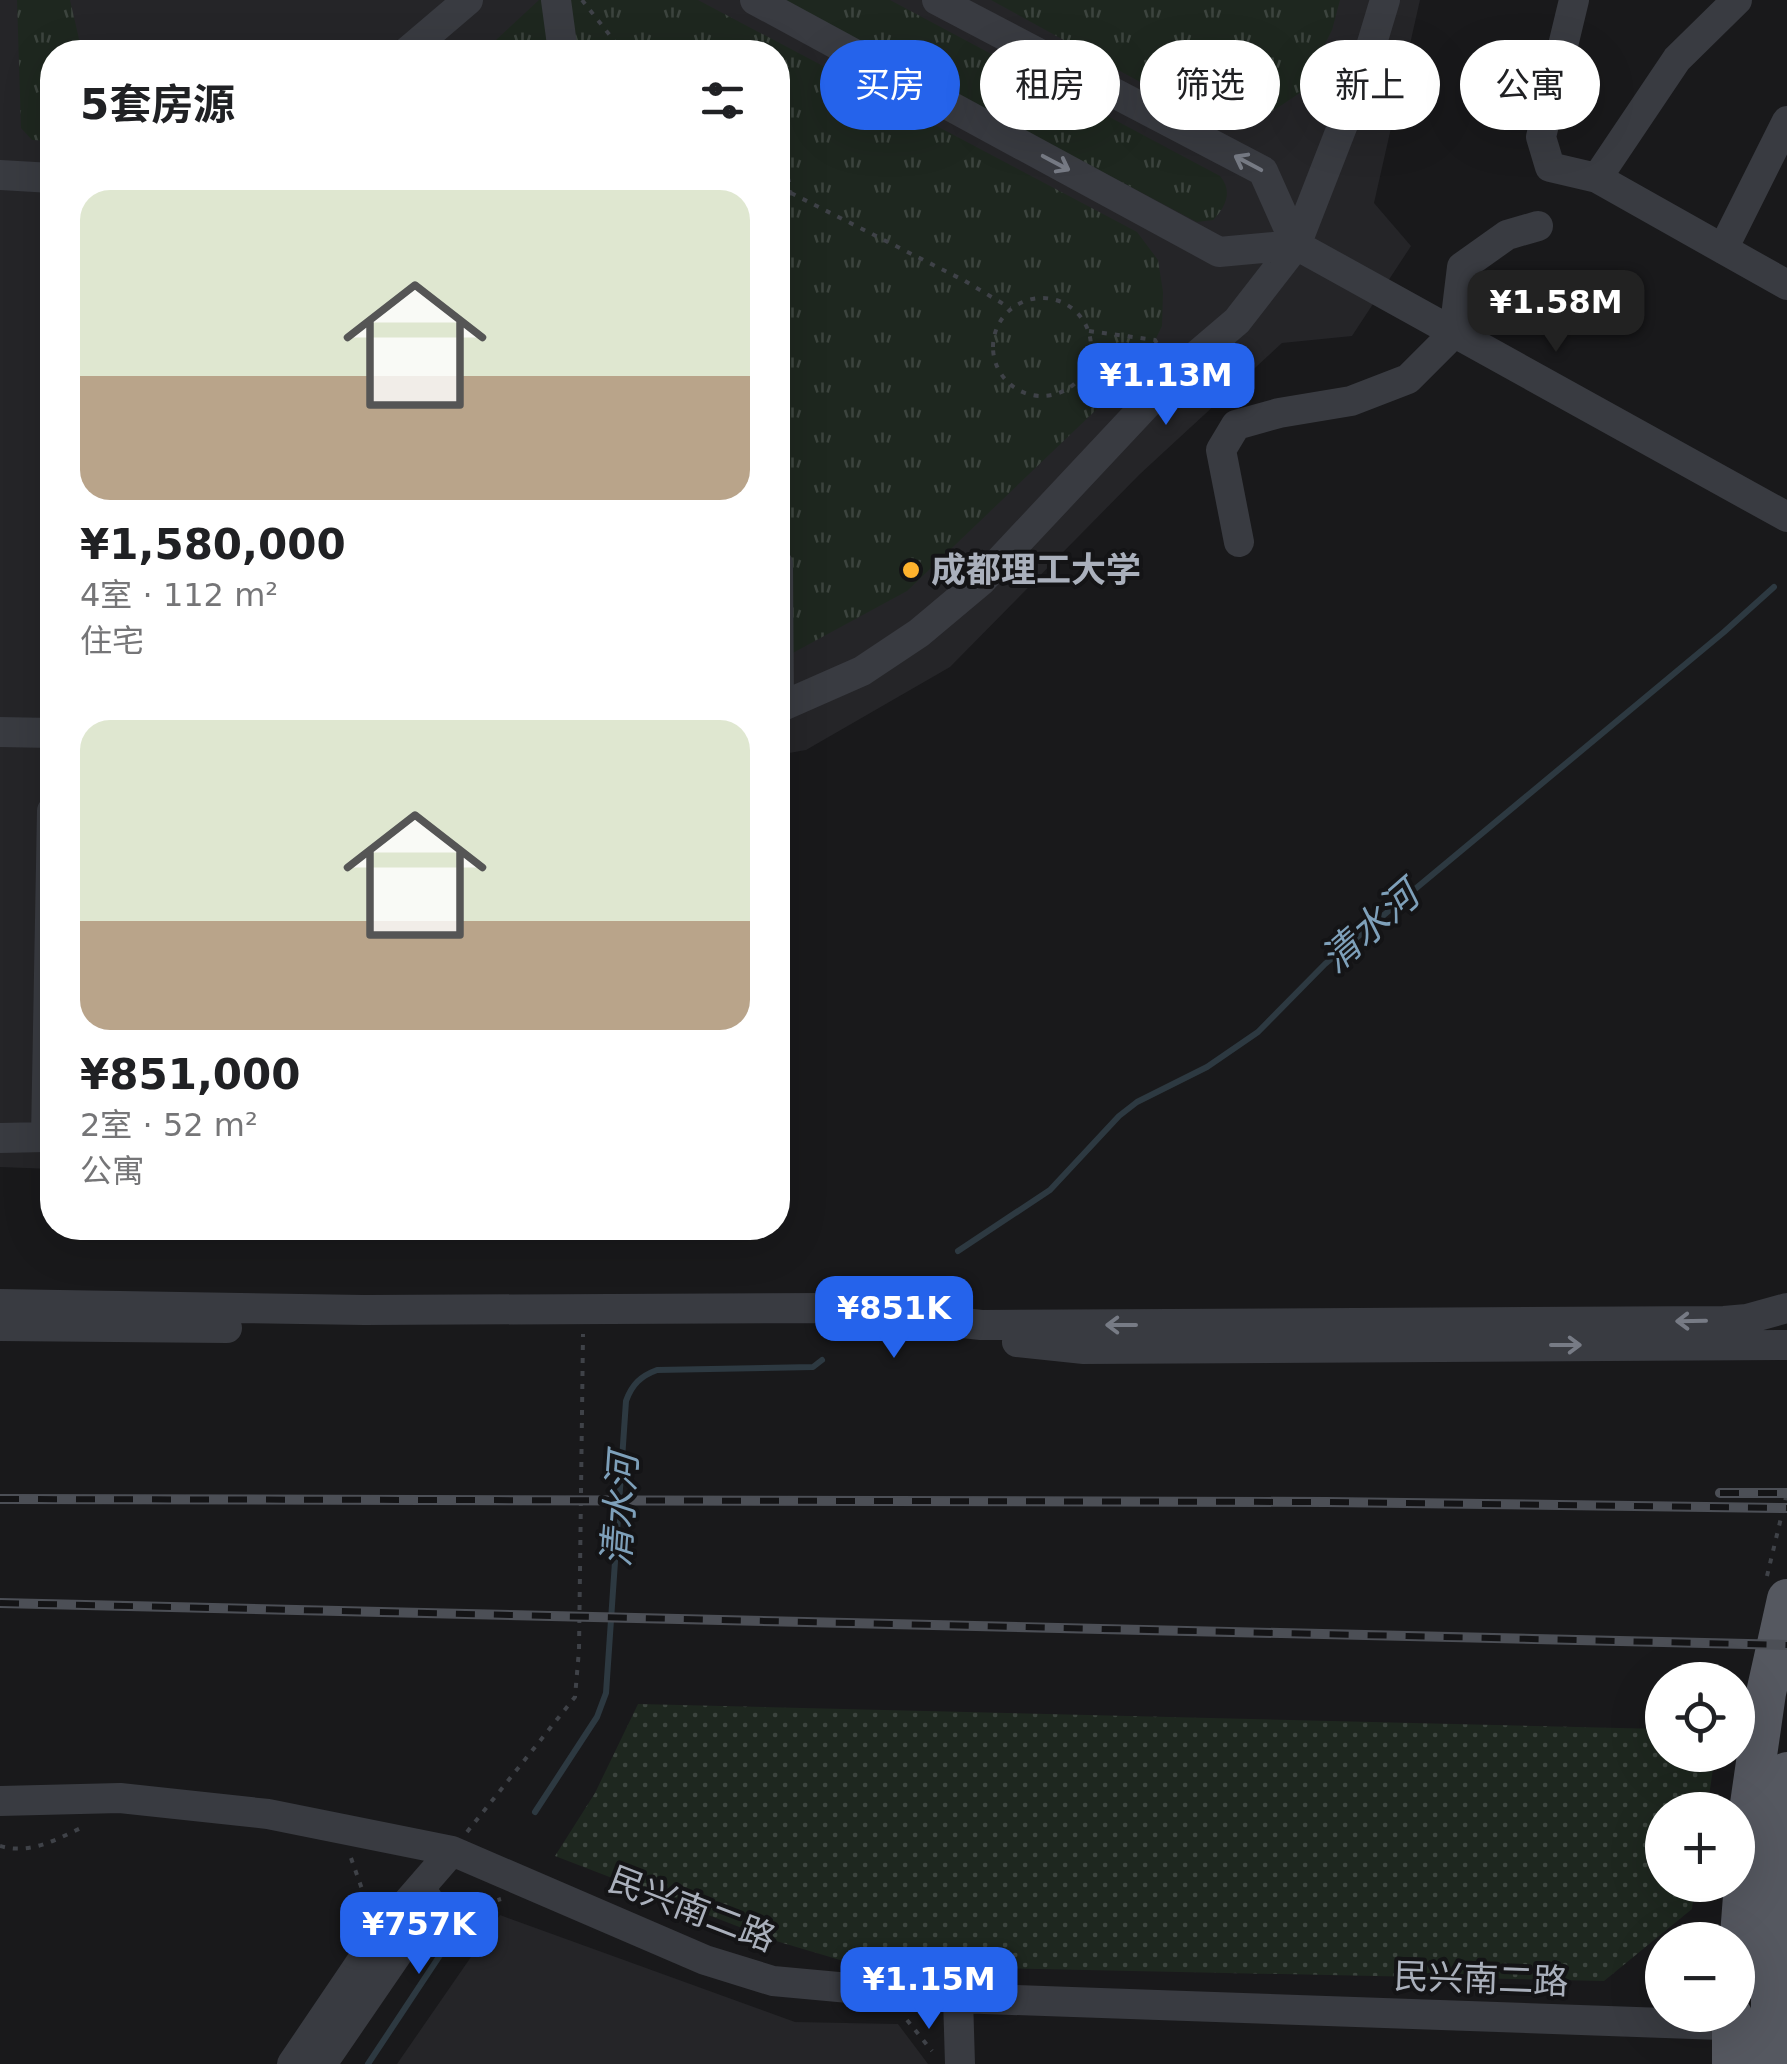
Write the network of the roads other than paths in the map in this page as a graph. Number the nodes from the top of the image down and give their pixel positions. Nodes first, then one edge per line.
1 (468, 0) edge
2 (556, 0) edge
3 (755, 0) edge
4 (936, 0) edge
5 (1385, 0) edge
6 (1574, 0) edge
7 (1737, 0) edge
8 (421, 40) edge
9 (562, 40) edge
10 (1787, 121) edge
11 (0, 175) edge
12 (40, 177) edge
13 (1597, 178) junction
14 (1538, 226) dead end
15 (1296, 245) junction
16 (1723, 248) junction
17 (1787, 284) edge
18 (1454, 333) junction
19 (1787, 517) edge
20 (1239, 542) dead end
21 (790, 703) edge
22 (0, 732) edge
23 (40, 733) edge
24 (40, 1137) edge
25 (0, 1138) edge
26 (0, 1304) edge
27 (1787, 1308) edge
28 (0, 1326) edge
29 (1787, 1346) edge
30 (1787, 1599) edge
31 (1787, 1772) edge
32 (0, 1800) edge
33 (452, 1851) junction
34 (1741, 1922) edge
35 (958, 1998) junction
36 (1754, 2037) edge
37 (948, 2060) edge
38 (292, 2064) edge
39 (322, 2064) edge

1 - 8 street
2 - 9 street
3 -> 15 street
15 -> 4 street
5 - 15 street
6 - 13 street
7 - 13 street
10 - 16 street
11 - 12 street
13 - 16 street
14 - 18 street
15 - 18 street
15 - 21 street
16 - 17 street
18 - 19 street
18 - 20 street
22 - 23 street
24 - 25 street
27 -> 26 street
28 -> 29 street
30 - 34 main road
31 - 36 main road
32 - 33 street, 民兴南二路
33 - 35 street, 民兴南二路
33 - 38 street
33 - 39 street
35 - 36 street, 民兴南二路
35 - 37 street

